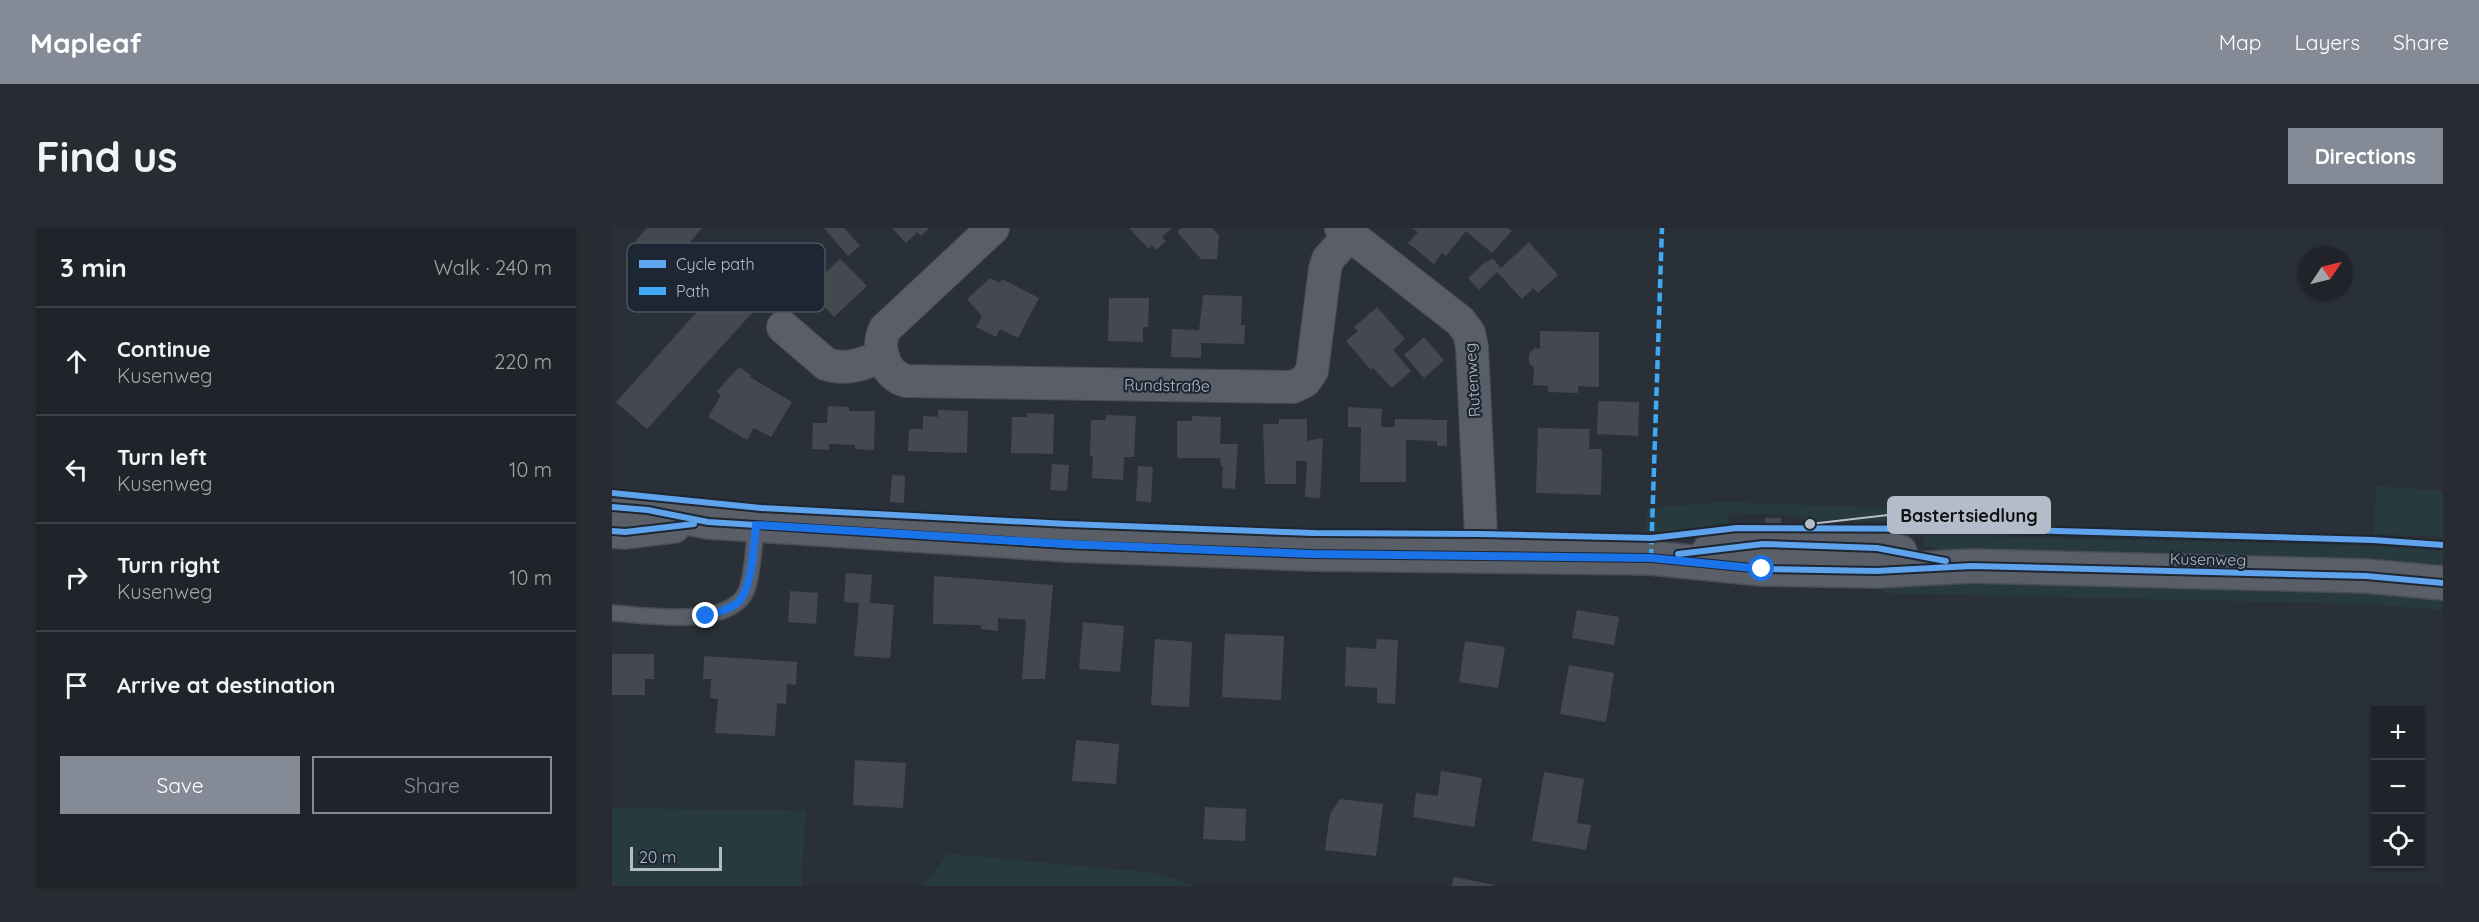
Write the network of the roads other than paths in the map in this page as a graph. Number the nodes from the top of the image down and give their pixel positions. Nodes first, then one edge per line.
1 (993, 228) edge
2 (1346, 231) edge
3 (783, 327) dead end
4 (883, 357) junction
5 (612, 507) edge
6 (708, 522) junction
7 (756, 525) junction
8 (612, 531) edge
9 (1482, 556) junction
10 (2443, 583) edge
11 (612, 613) edge

1 - 4 street
2 - 4 street, Rundstraße
2 - 9 street, Rutenweg
3 - 4 street
5 - 6 street, Kusenweg
6 - 7 street, Kusenweg
6 - 8 street, Kusenweg
7 - 9 street, Kusenweg
7 - 11 lane
9 - 10 street, Kusenweg

